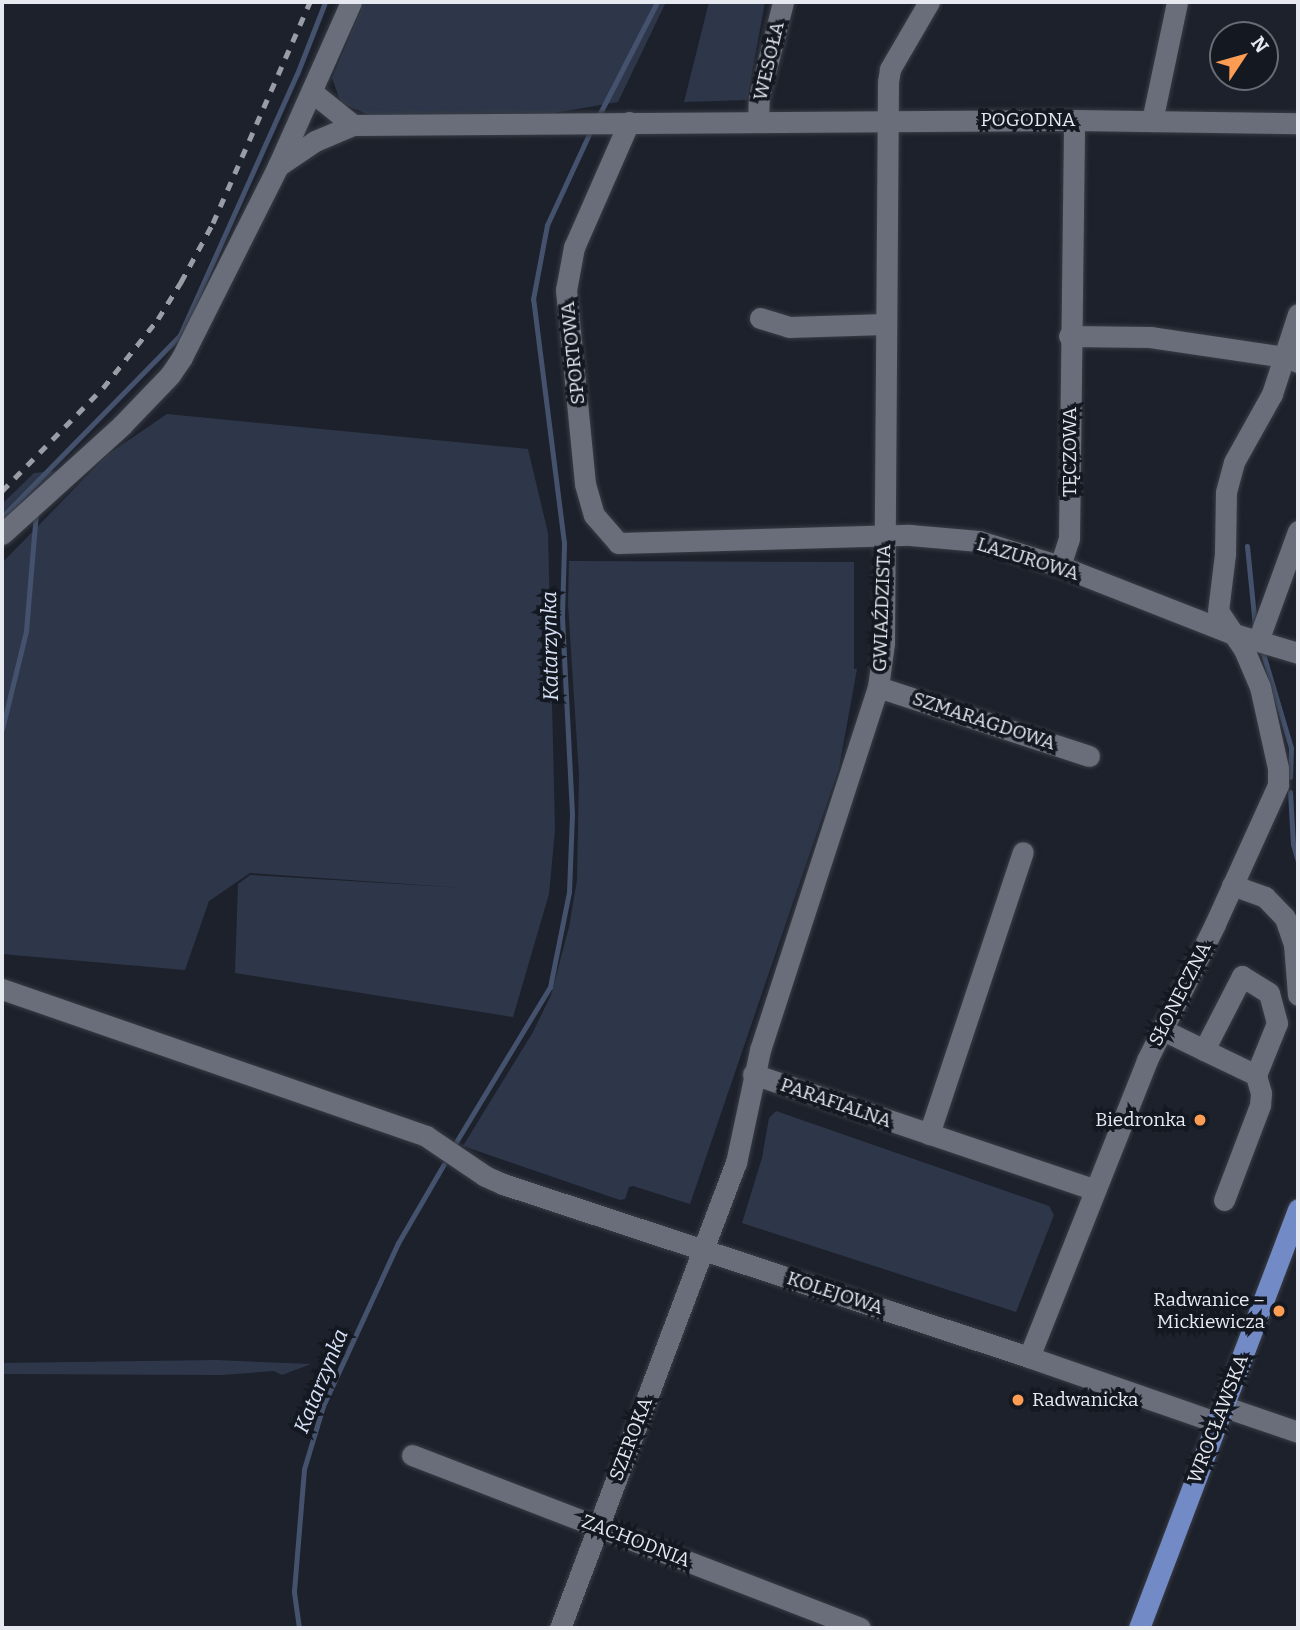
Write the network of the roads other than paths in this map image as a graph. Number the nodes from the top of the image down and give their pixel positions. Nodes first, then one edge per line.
1 (351, 2) edge
2 (783, 2) edge
3 (929, 2) edge
4 (1177, 2) edge
5 (312, 92) junction
6 (1074, 120) junction
7 (758, 121) junction
8 (885, 121) junction
9 (1152, 121) junction
10 (629, 122) junction
11 (1298, 123) edge
12 (354, 125) junction
13 (278, 166) junction
14 (1298, 314) edge
15 (760, 318) dead end
16 (886, 324) junction
17 (1069, 336) junction
18 (1292, 360) edge
19 (1298, 531) edge
20 (2, 534) edge
21 (885, 537) junction
22 (618, 543) joint
23 (1060, 566) junction
24 (1230, 633) junction
25 (1258, 641) junction
26 (1298, 653) edge
27 (878, 687) junction
28 (1089, 756) dead end
29 (1023, 852) dead end
30 (1232, 885) junction
31 (2, 989) edge
32 (1298, 995) edge
33 (1161, 1029) junction
34 (1204, 1050) junction
35 (753, 1074) junction
36 (1256, 1074) junction
37 (929, 1134) junction
38 (1093, 1189) junction
39 (1224, 1200) dead end
40 (1298, 1209) edge
41 (704, 1249) junction
42 (1029, 1357) junction
43 (1219, 1414) junction
44 (1298, 1432) edge
45 (412, 1455) dead end
46 (598, 1526) junction
47 (560, 1628) edge
48 (860, 1628) edge
49 (1139, 1628) edge

1 - 5 street
2 - 7 street, WESOŁA
3 - 8 street, GWIAŹDZISTA
4 - 9 street
5 - 12 street
5 - 13 street
6 - 8 street, POGODNA
6 - 9 street, POGODNA
6 - 17 street, TĘCZOWA
7 - 8 street, POGODNA
7 - 10 street, POGODNA
8 - 16 street, GWIAŹDZISTA
9 - 11 street, POGODNA
10 - 12 street, POGODNA
10 - 22 street, SPORTOWA
12 - 13 street
13 - 20 street
14 - 18 street, SŁONECZNA
15 - 16 street
16 - 21 street, GWIAŹDZISTA
17 - 18 street
17 - 23 street, TĘCZOWA
18 - 24 street, SŁONECZNA
19 - 25 street
21 - 22 street, LAZUROWA
21 - 23 street, LAZUROWA
21 - 27 street, GWIAŹDZISTA
23 - 24 street, LAZUROWA
24 - 25 street, LAZUROWA
24 - 30 street, SŁONECZNA
25 - 26 street, LAZUROWA
27 - 28 street, SZMARAGDOWA
27 - 35 street, GWIAŹDZISTA
29 - 37 street
30 - 32 street
30 - 33 street, SŁONECZNA
31 - 41 street, KOLEJOWA
33 - 34 street
33 - 38 street, SŁONECZNA
34 - 36 street
34 - 36 street
35 - 37 street, PARAFIALNA
35 - 41 street, PARAFIALNA
36 - 39 street
37 - 38 street, PARAFIALNA
38 - 42 street, SŁONECZNA
40 - 43 main road, WROCŁAWSKA
41 - 42 street, KOLEJOWA
41 - 46 street, SZEROKA
42 - 43 street, KOLEJOWA
43 - 44 street, KOLEJOWA
43 - 49 main road, WROCŁAWSKA
45 - 46 street, ZACHODNIA
46 - 47 street, SZEROKA
46 - 48 street, ZACHODNIA

